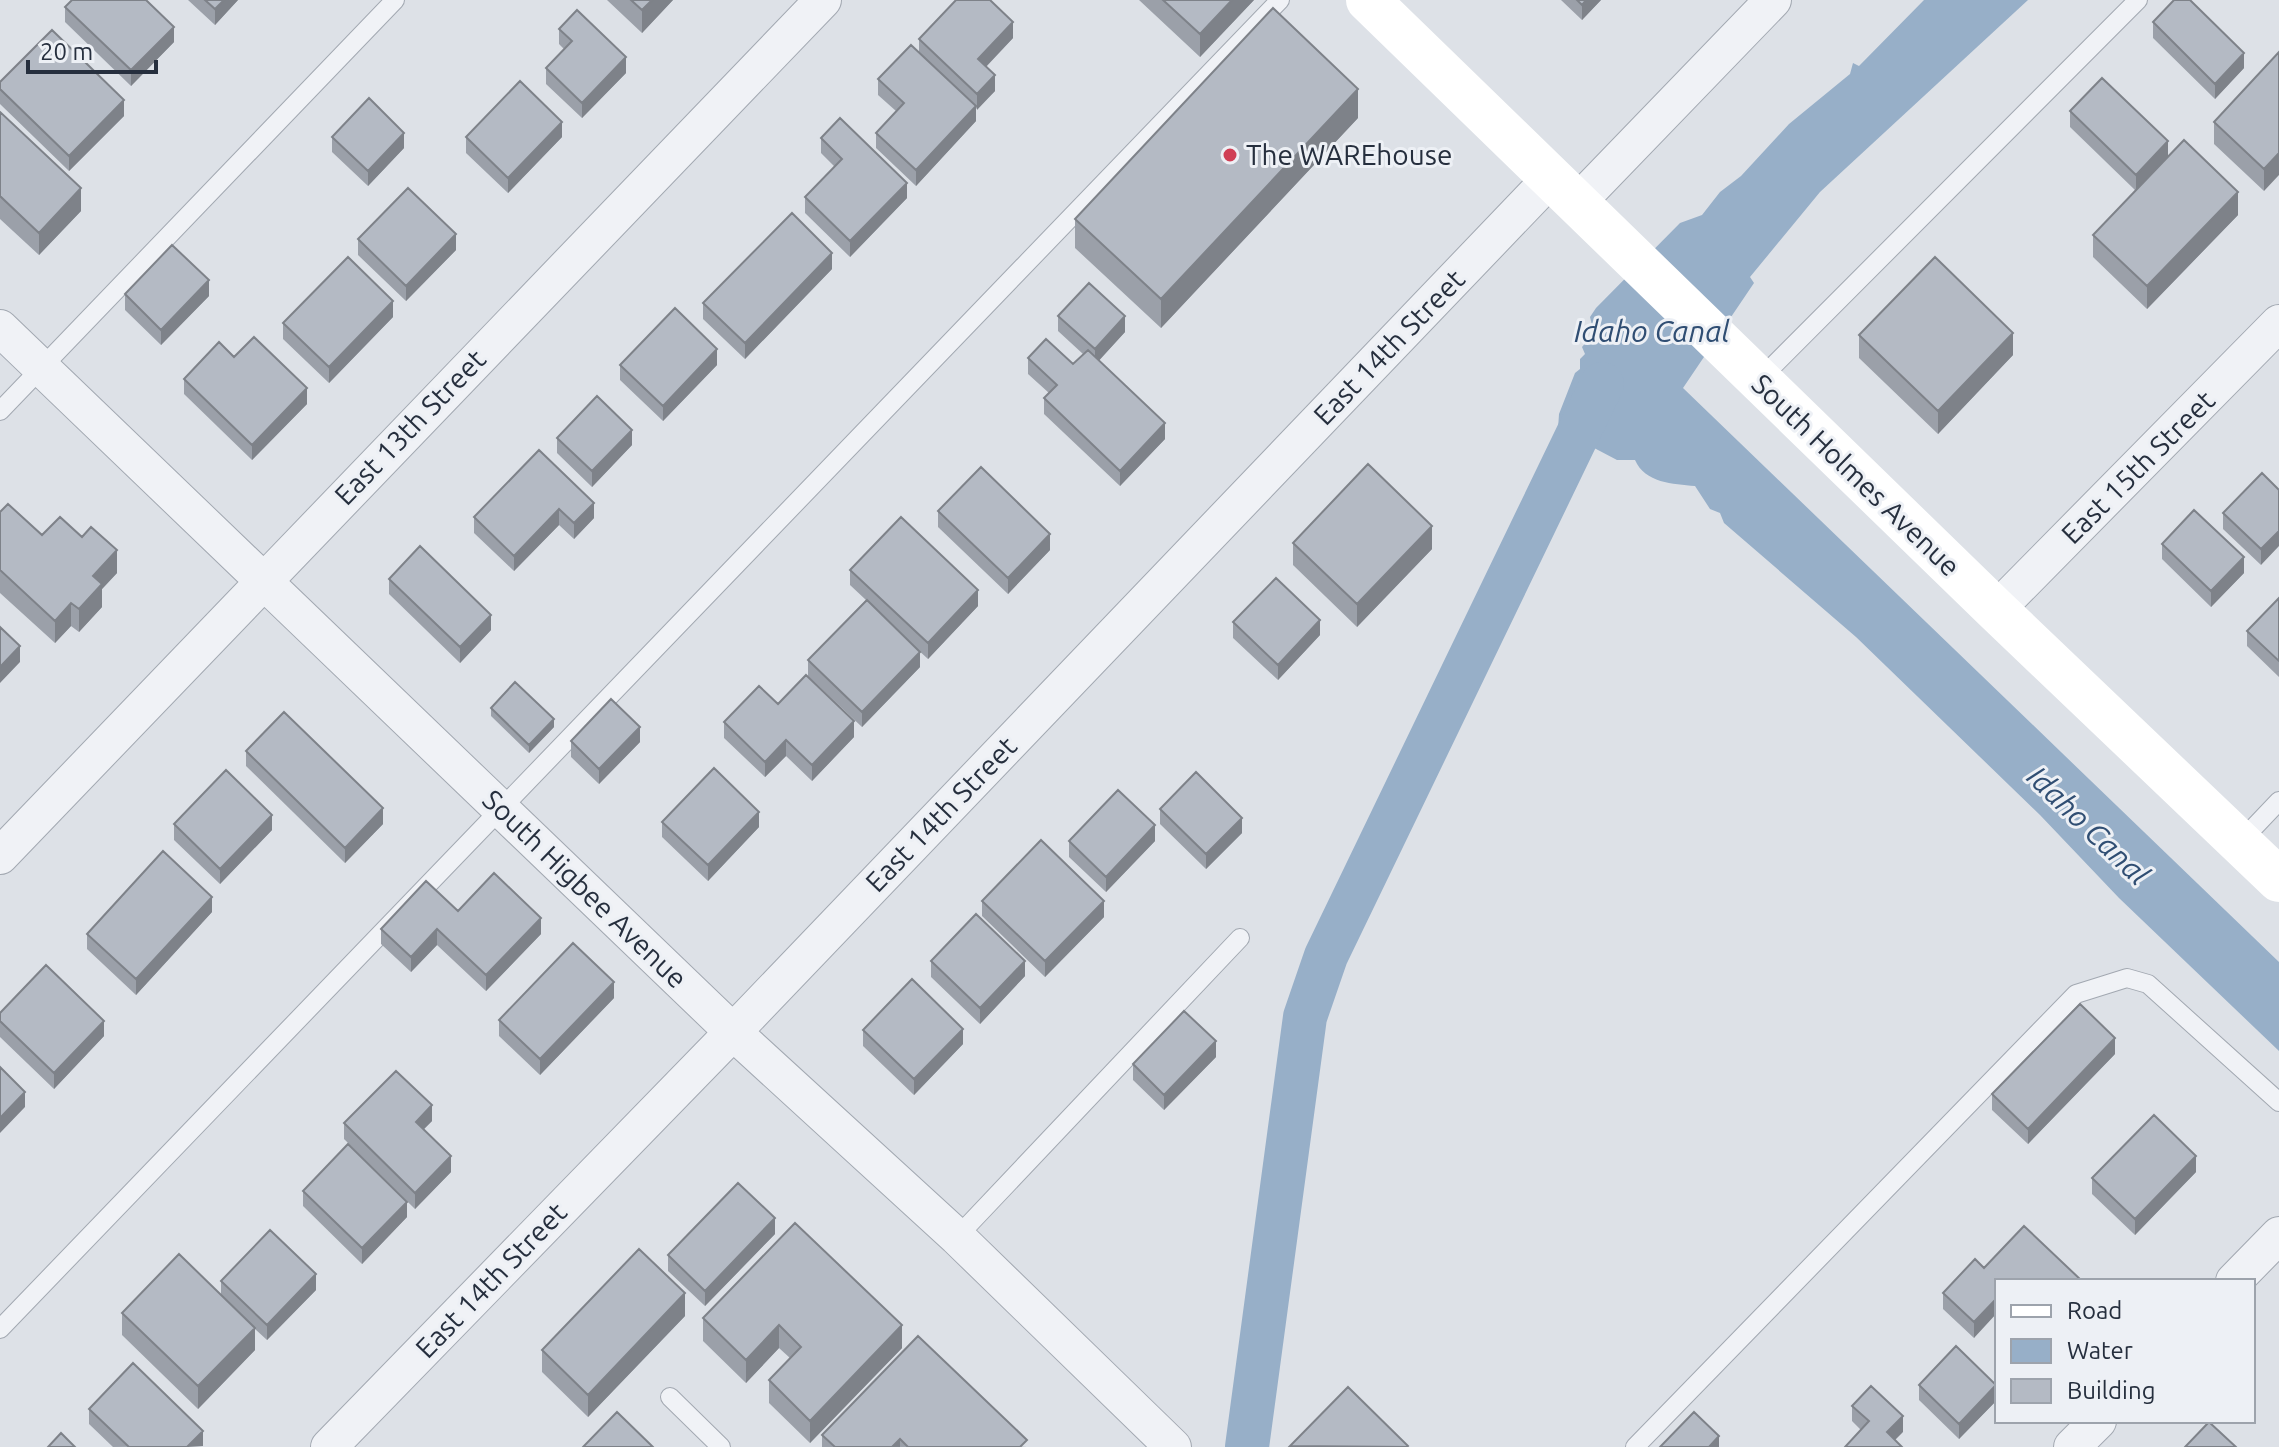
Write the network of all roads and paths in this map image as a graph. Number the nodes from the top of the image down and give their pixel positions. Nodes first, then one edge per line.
1 (395, 0) edge
2 (823, 0) edge
3 (1280, 0) edge
4 (1368, 0) edge
5 (1773, 0) edge
6 (2138, 0) edge
7 (1563, 191) junction
8 (2279, 323) edge
9 (0, 328) edge
10 (42, 368) junction
11 (1759, 381) junction
12 (0, 411) edge
13 (264, 579) junction
14 (1996, 610) junction
15 (2279, 801) edge
16 (500, 807) junction
17 (2239, 843) junction
18 (0, 856) edge
19 (2279, 880) edge
20 (1240, 938) dead end
21 (733, 1032) junction
22 (2279, 1102) edge
23 (2279, 1235) edge
24 (957, 1237) junction
25 (2236, 1279) edge
26 (0, 1329) edge
27 (670, 1397) dead end
28 (2096, 1423) edge
29 (329, 1447) edge
30 (721, 1447) edge
31 (1173, 1447) edge
32 (1635, 1447) edge
33 (2072, 1447) edge

1 - 10 lane
2 - 13 street, East 13th Street
3 - 16 lane
4 - 7 main road, South Holmes Avenue
5 - 7 street, East 14th Street
6 - 11 lane
7 - 11 main road, South Holmes Avenue
7 - 21 street, East 14th Street
8 - 14 street, East 15th Street
9 - 10 street, South Higbee Avenue
10 - 12 lane
10 - 13 street, South Higbee Avenue
11 - 14 main road, South Holmes Avenue
13 - 16 street, South Higbee Avenue
13 - 18 street, East 13th Street
14 - 17 main road, South Holmes Avenue
15 - 17 lane
16 - 21 street, South Higbee Avenue
16 - 26 lane
17 - 19 main road, South Holmes Avenue
20 - 24 lane
21 - 24 street, South Higbee Avenue
21 - 29 street, East 14th Street
22 - 32 lane
23 - 25 street
24 - 31 street, South Higbee Avenue
27 - 30 lane
28 - 33 street

